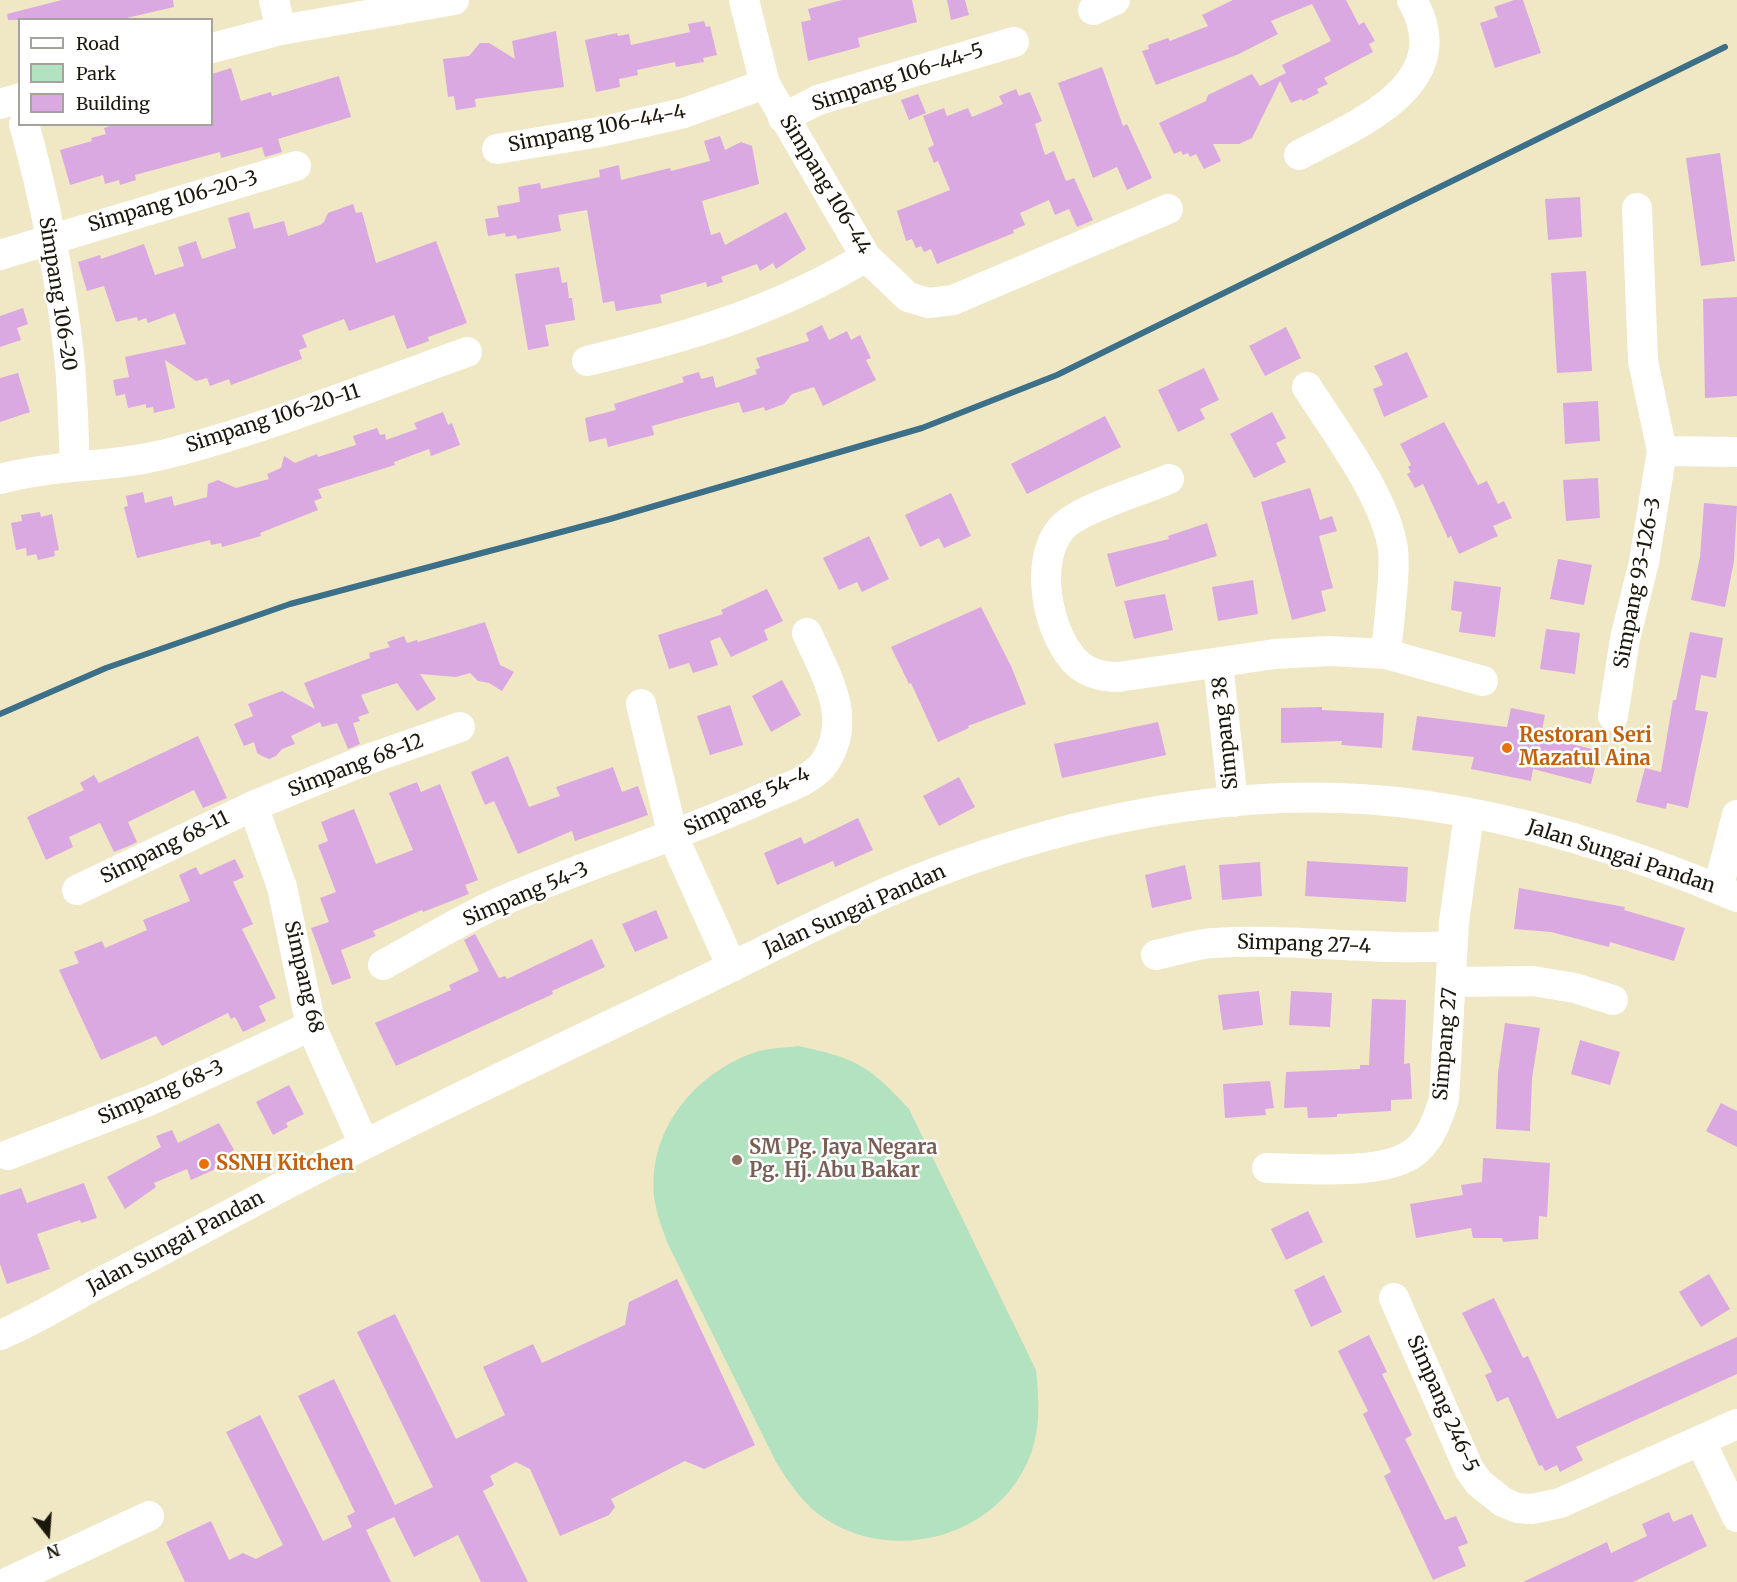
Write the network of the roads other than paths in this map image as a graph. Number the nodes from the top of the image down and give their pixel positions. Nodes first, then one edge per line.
1 (274, 0) edge
2 (454, 0) edge
3 (744, 0) edge
4 (1412, 0) edge
5 (281, 30) junction
6 (1014, 42) dead end
7 (213, 48) edge
8 (765, 84) junction
9 (783, 118) junction
10 (21, 126) edge
11 (496, 149) dead end
12 (1299, 155) dead end
13 (296, 166) dead end
14 (1636, 208) dead end
15 (1168, 209) dead end
16 (51, 238) junction
17 (0, 255) edge
18 (866, 257) junction
19 (467, 352) dead end
20 (587, 361) dead end
21 (1307, 387) dead end
22 (1662, 451) junction
23 (1737, 452) edge
24 (75, 465) junction
25 (0, 479) edge
26 (1169, 480) dead end
27 (807, 633) dead end
28 (1386, 654) junction
29 (1218, 663) junction
30 (1483, 681) dead end
31 (641, 704) dead end
32 (1613, 716) dead end
33 (460, 727) dead end
34 (1233, 802) junction
35 (253, 806) junction
36 (1469, 814) junction
37 (1737, 815) edge
38 (673, 836) junction
39 (77, 890) dead end
40 (1727, 893) edge
41 (1452, 946) junction
42 (1156, 955) dead end
43 (383, 965) dead end
44 (732, 967) junction
45 (1452, 982) junction
46 (1613, 1000) dead end
47 (311, 1026) junction
48 (364, 1144) junction
49 (8, 1155) dead end
50 (1267, 1168) dead end
51 (1394, 1298) dead end
52 (36, 1317) junction
53 (0, 1326) edge
54 (0, 1335) edge
55 (1737, 1424) edge
56 (1701, 1442) junction
57 (148, 1516) dead end
58 (1737, 1517) edge
59 (8, 1582) edge

1 - 5 street
2 - 5 street
3 - 8 street, Simpang 106-44
4 - 12 street
5 - 7 street
6 - 9 street, Simpang 106-44-5
8 - 9 street, Simpang 106-44
8 - 11 street, Simpang 106-44-4
9 - 18 street, Simpang 106-44
10 - 16 street, Simpang 106-20
13 - 16 street, Simpang 106-20-3
14 - 22 street
15 - 18 street, Simpang 106-44
16 - 17 street, Simpang 106-20-3
16 - 24 street, Simpang 106-20
18 - 20 street
19 - 24 street, Simpang 106-20-11
21 - 28 street
22 - 23 street
22 - 32 street, Simpang 93-126-3
24 - 25 street, Simpang 106-20-11
26 - 29 street
27 - 38 street, Simpang 54-4
28 - 29 street
28 - 30 street
29 - 34 street, Simpang 38
31 - 38 street
33 - 35 street, Simpang 68-12
34 - 36 street, Jalan Sungai Pandan
34 - 44 street, Jalan Sungai Pandan
35 - 39 street, Simpang 68-11
35 - 47 street, Simpang 68
36 - 40 street, Jalan Sungai Pandan
36 - 41 street, Simpang 27
37 - 40 street
38 - 43 street, Simpang 54-3
38 - 44 street
41 - 42 street, Simpang 27-4
41 - 45 street, Simpang 27
44 - 48 street, Jalan Sungai Pandan
45 - 46 street
45 - 50 street, Simpang 27
47 - 48 street, Simpang 68
47 - 49 street, Simpang 68-3
48 - 52 street, Jalan Sungai Pandan
51 - 56 street, Simpang 246-5
52 - 53 street, Jalan Sungai Pandan
52 - 54 street, Jalan Sungai Pandan
55 - 56 street, Simpang 246-5
56 - 58 street
57 - 59 street

